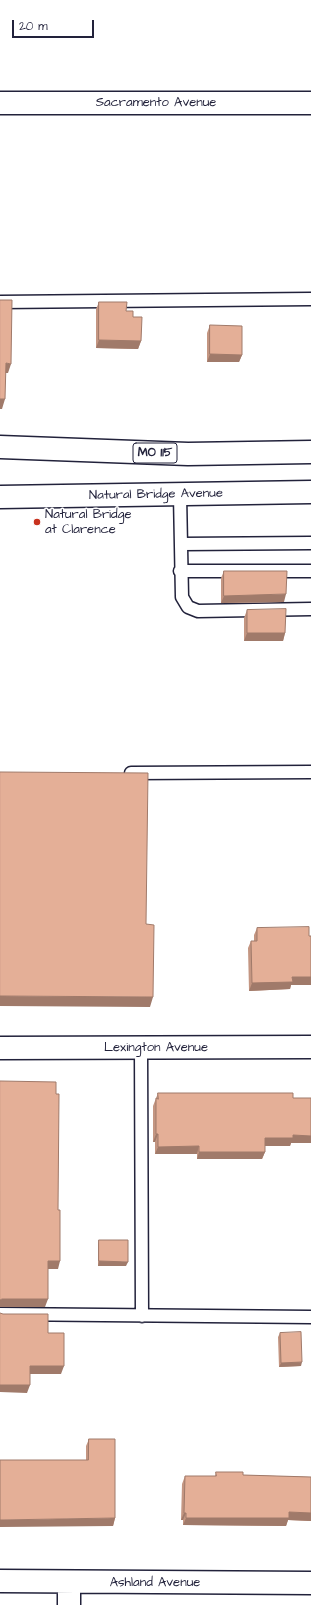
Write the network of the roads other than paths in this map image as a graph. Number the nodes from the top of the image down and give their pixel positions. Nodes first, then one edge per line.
1 (0, 103) edge
2 (311, 103) edge
3 (311, 299) edge
4 (0, 302) edge
5 (0, 447) edge
6 (311, 452) edge
7 (311, 492) edge
8 (180, 495) junction
9 (0, 497) edge
10 (311, 543) edge
11 (182, 544) junction
12 (180, 571) junction
13 (311, 571) edge
14 (311, 609) edge
15 (311, 772) edge
16 (117, 773) edge
17 (0, 1048) edge
18 (141, 1048) junction
19 (311, 1048) edge
20 (0, 1314) edge
21 (142, 1316) junction
22 (311, 1317) edge
23 (0, 1581) edge
24 (69, 1583) junction
25 (311, 1583) edge
26 (69, 1605) edge

1 - 2 street, Sacramento Avenue
3 - 4 lane
5 - 6 street, MO 115
7 - 8 street, Natural Bridge Avenue
8 - 9 street, Natural Bridge Avenue
8 - 11 lane
10 - 11 lane
11 - 12 lane
12 - 13 lane
12 - 14 lane
15 - 16 lane
17 - 18 street, Lexington Avenue
18 - 19 street, Lexington Avenue
18 - 21 lane
20 - 21 lane
21 - 22 lane
23 - 24 street, Ashland Avenue
24 - 25 street, Ashland Avenue
24 - 26 street

